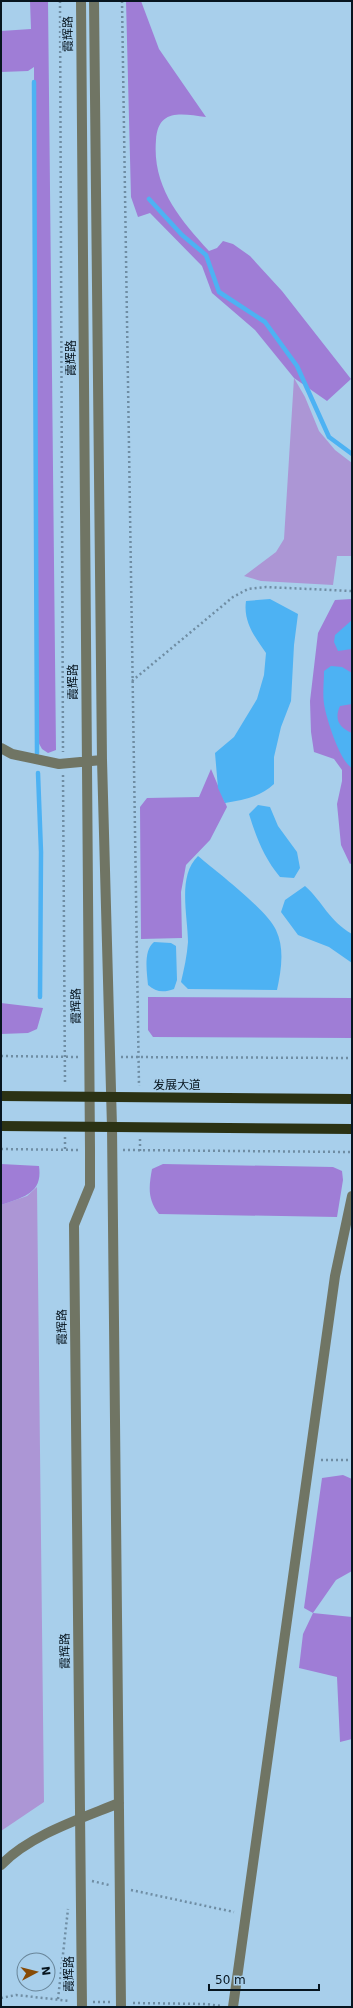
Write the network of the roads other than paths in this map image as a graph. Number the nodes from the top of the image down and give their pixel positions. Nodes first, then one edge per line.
1 (81, 1) edge
2 (94, 1) edge
3 (1, 748) edge
4 (102, 760) junction
5 (87, 762) junction
6 (1, 1096) edge
7 (90, 1097) junction
8 (111, 1097) junction
9 (352, 1099) edge
10 (1, 1126) edge
11 (90, 1127) junction
12 (112, 1127) junction
13 (352, 1129) edge
14 (352, 1196) edge
15 (119, 1803) junction
16 (80, 1819) junction
17 (1, 1865) edge
18 (82, 2007) edge
19 (121, 2007) edge
20 (233, 2007) edge

1 - 5 street, 霞辉路
2 - 4 street
3 - 5 street
4 - 5 street
4 - 8 street
5 - 7 street, 霞辉路
6 - 7 main road, 发展大道
7 - 8 main road, 发展大道
7 - 11 street, 霞辉路
8 - 9 main road, 发展大道
8 - 12 street
10 - 11 main road
11 - 12 main road
11 - 16 street, 霞辉路
12 - 13 main road
12 - 15 street
14 - 20 street
15 - 16 street
15 - 19 street
16 - 17 street
16 - 18 street, 霞辉路

